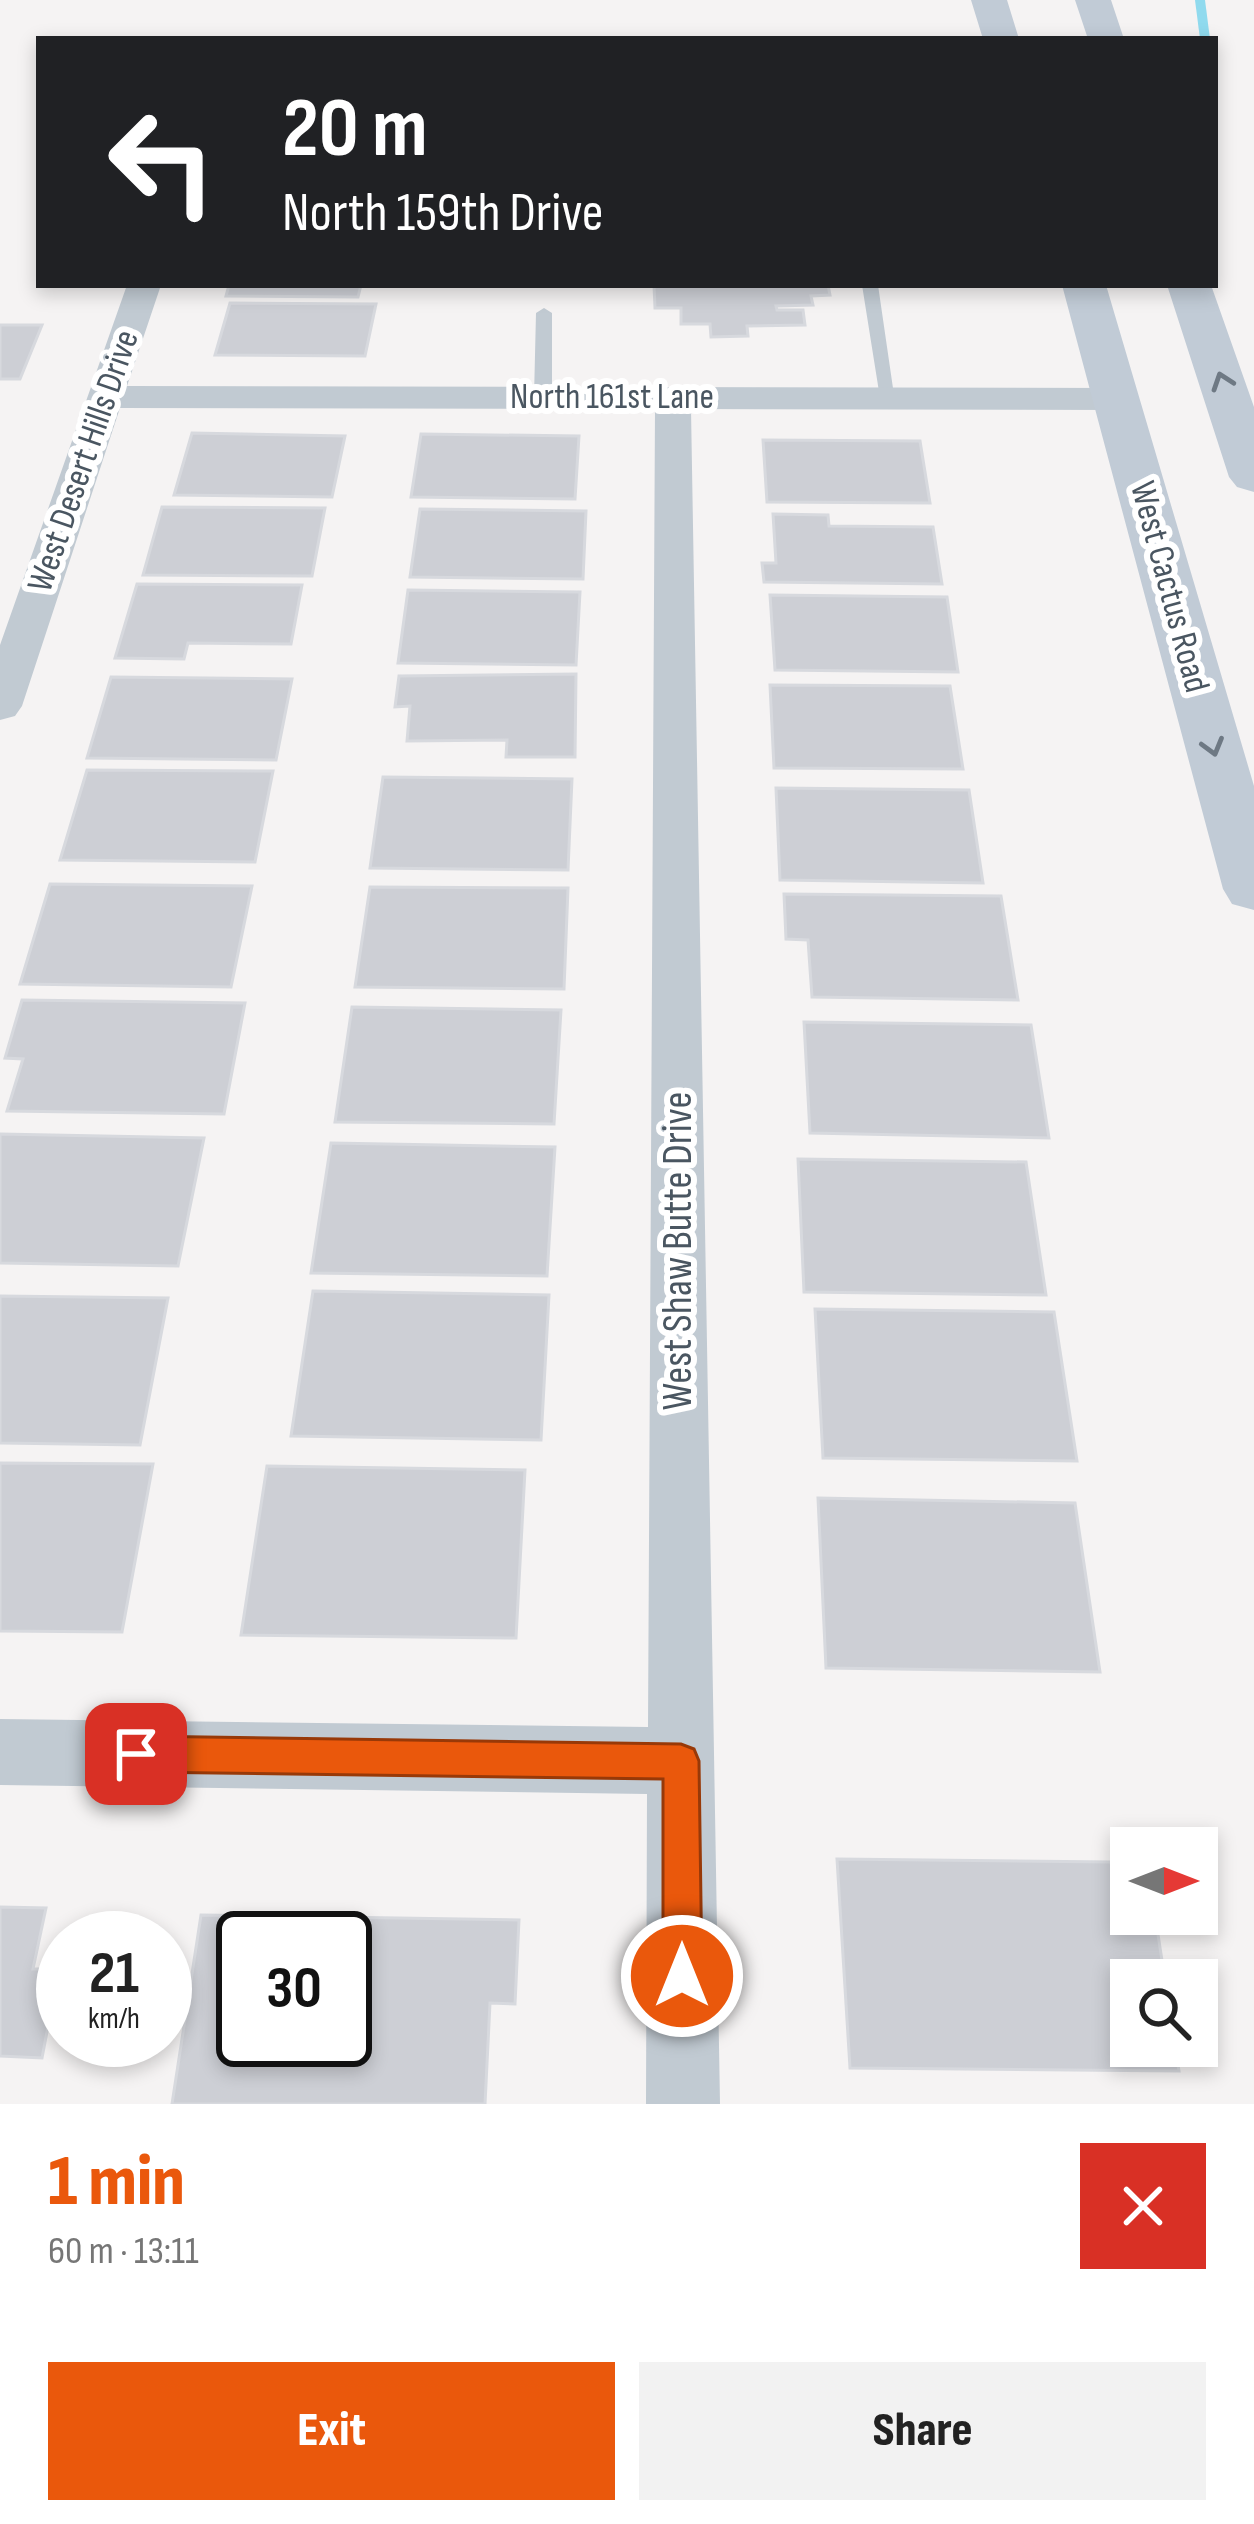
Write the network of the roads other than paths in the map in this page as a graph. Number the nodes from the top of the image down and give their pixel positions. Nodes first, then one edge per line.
1 (989, 0) edge
2 (1093, 0) edge
3 (1000, 36) edge
4 (1105, 36) edge
5 (143, 288) edge
6 (871, 288) edge
7 (1085, 288) edge
8 (1190, 288) edge
9 (544, 313) dead end
10 (106, 397) junction
11 (543, 397) junction
12 (673, 398) junction
13 (889, 398) junction
14 (1119, 399) junction
15 (1254, 477) edge
16 (0, 706) edge
17 (1254, 889) edge
18 (0, 1753) edge
19 (681, 1761) junction
20 (683, 2104) edge

1 - 3 main road
2 - 4 main road
5 - 10 street, West Desert Hills Drive
6 - 13 lane
7 - 14 main road, West Cactus Road
15 -> 8 main road
9 - 11 lane
10 - 11 street, North 161st Lane
10 - 16 street, West Desert Hills Drive
11 - 12 street, North 161st Lane
12 - 13 street, North 161st Lane
12 - 19 street, West Shaw Butte Drive
13 - 14 street, North 161st Lane
14 -> 17 main road, West Cactus Road
18 - 19 street
19 - 20 street, West Shaw Butte Drive

